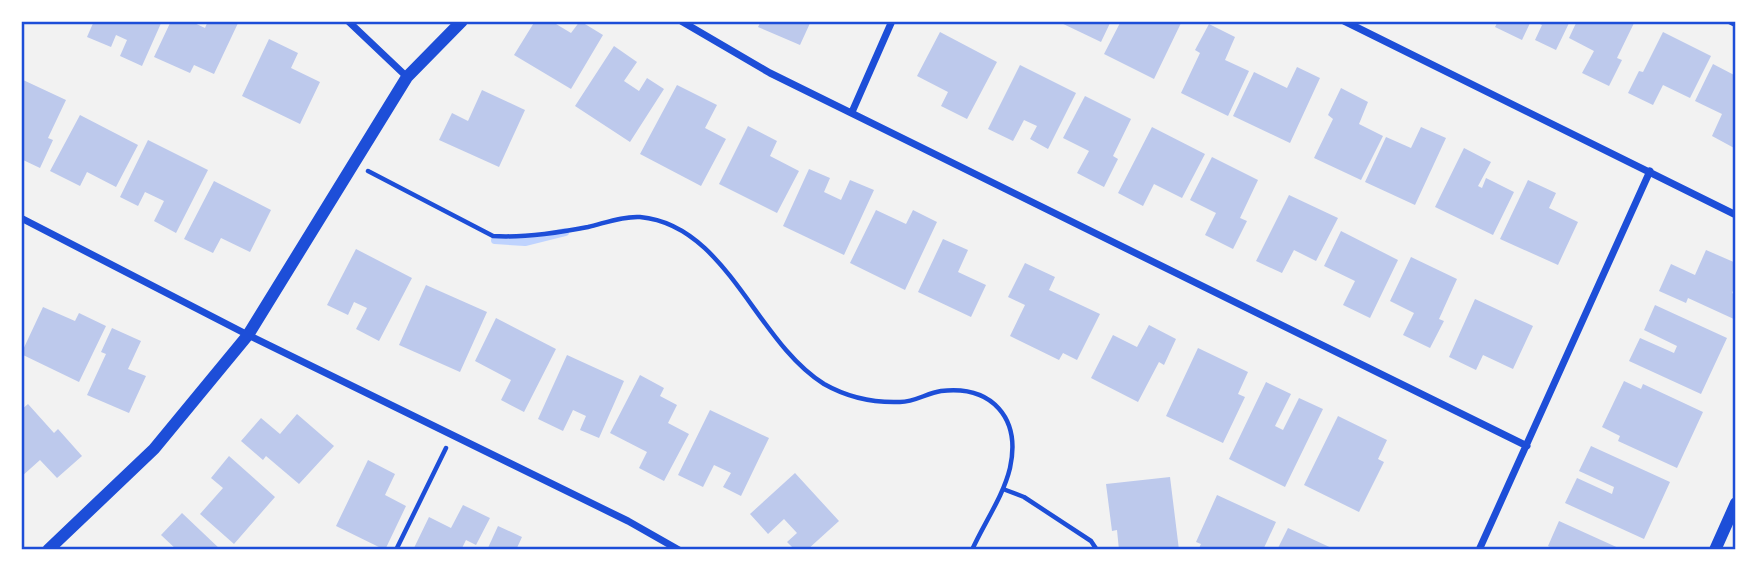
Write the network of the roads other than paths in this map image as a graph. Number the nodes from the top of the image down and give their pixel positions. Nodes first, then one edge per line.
1 (348, 21) edge
2 (462, 21) edge
3 (681, 21) edge
4 (892, 21) edge
5 (1343, 21) edge
6 (1728, 21) edge
7 (1736, 25) edge
8 (407, 77) junction
9 (852, 112) junction
10 (1650, 171) junction
11 (1736, 215) edge
12 (21, 218) edge
13 (248, 335) junction
14 (1527, 446) junction
15 (1736, 503) edge
16 (48, 550) edge
17 (678, 550) edge
18 (1479, 550) edge
19 (1715, 550) edge

1 - 8 street
2 - 8 street
3 - 9 street
4 - 9 street
5 - 10 street
6 - 7 lane
8 - 13 street
9 - 14 street
10 - 11 street
10 - 14 street
12 - 13 street
13 - 16 street
13 - 17 street
14 - 18 street
15 - 19 street

